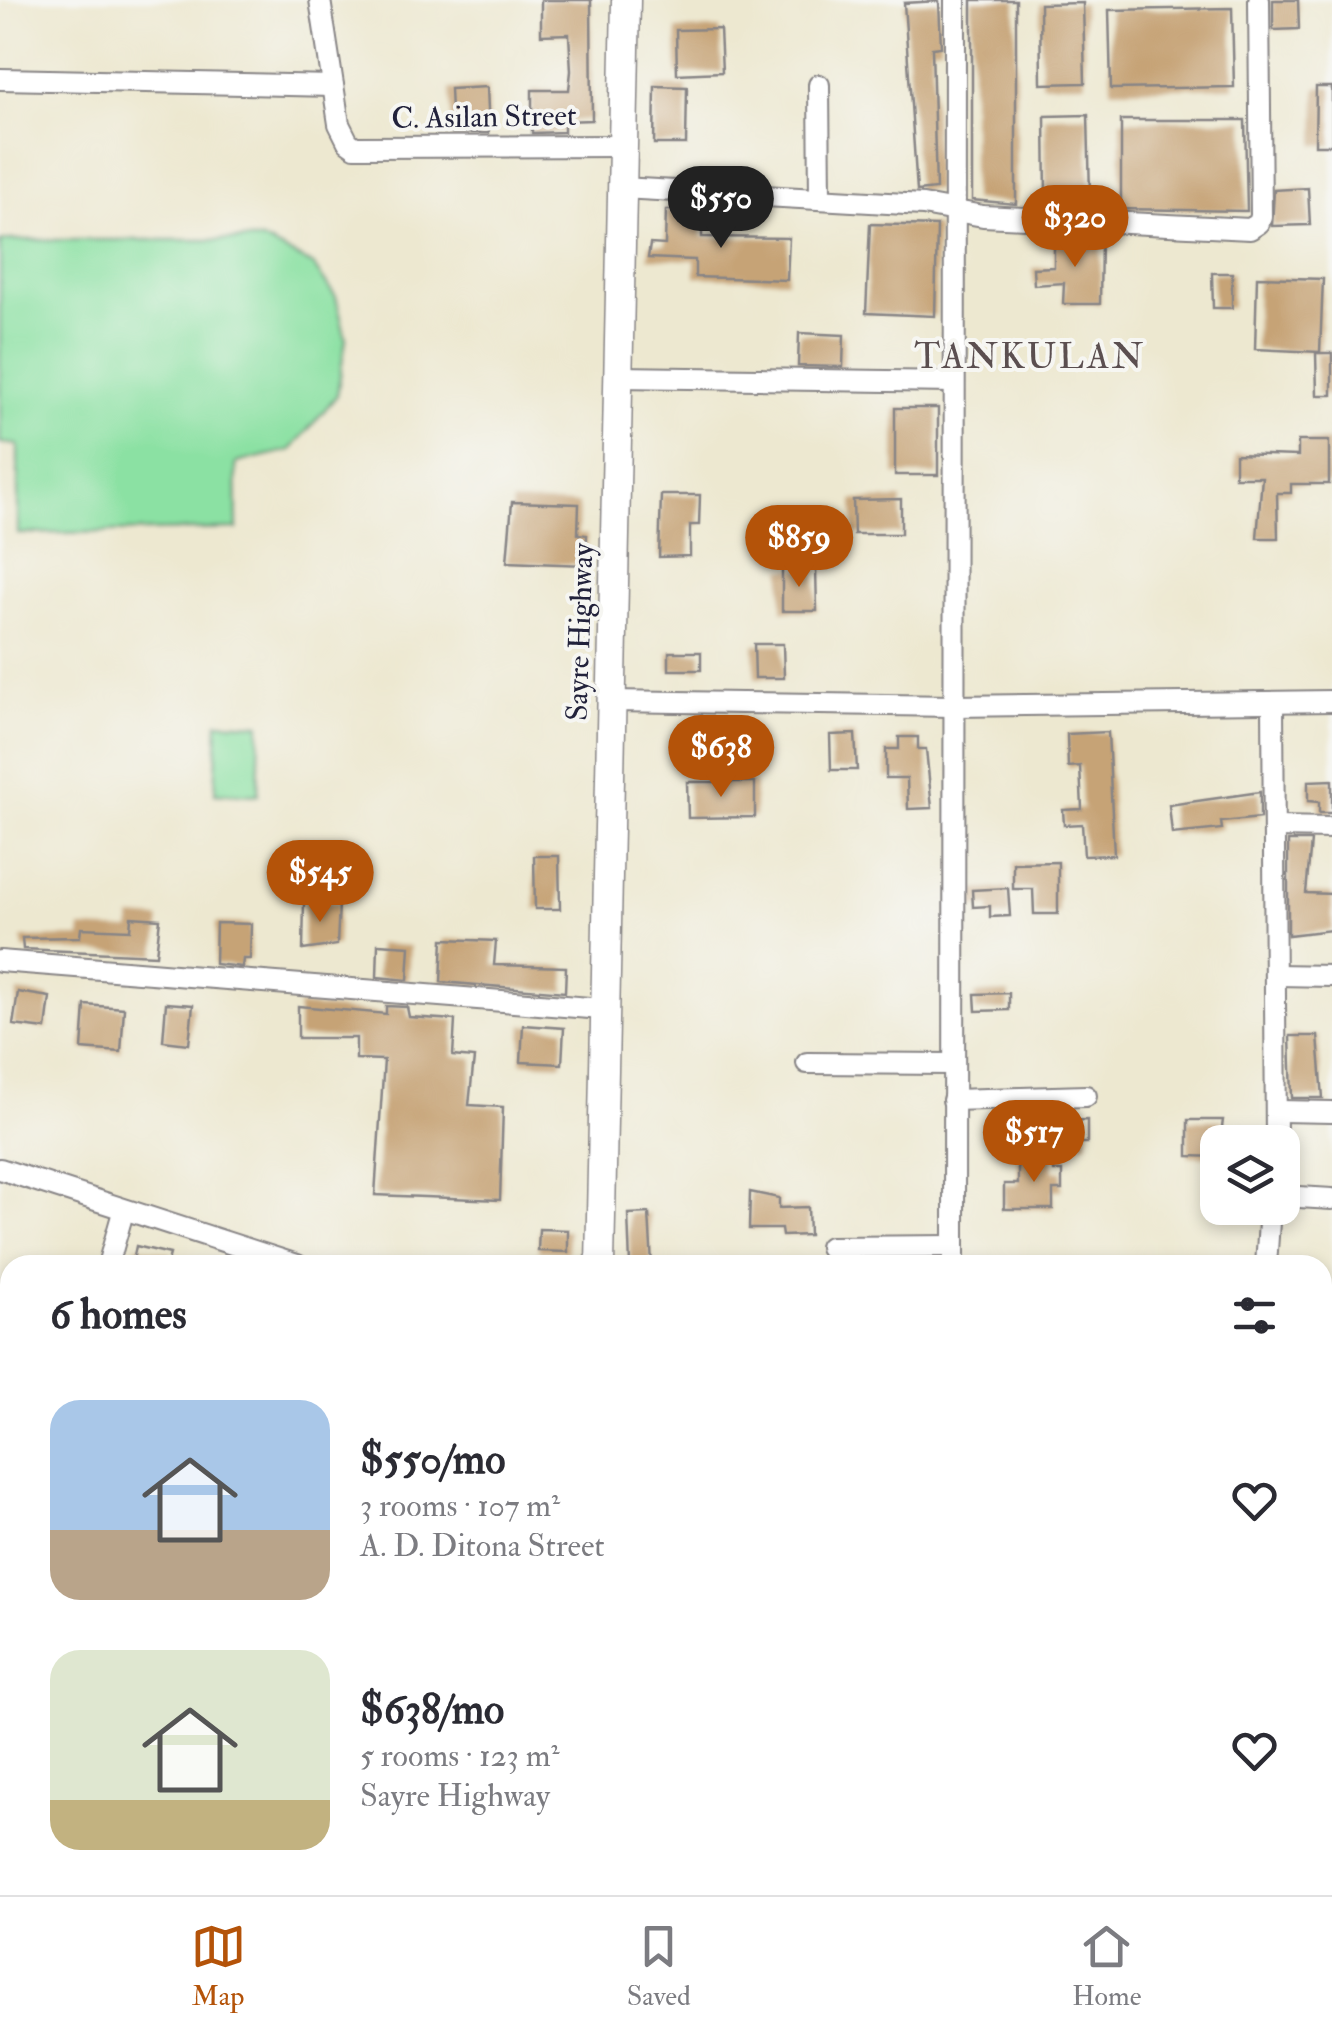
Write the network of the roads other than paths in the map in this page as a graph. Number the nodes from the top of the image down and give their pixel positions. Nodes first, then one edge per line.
1 (320, 0) edge
2 (626, 0) edge
3 (955, 0) edge
4 (1259, 0) edge
5 (0, 80) edge
6 (819, 85) dead end
7 (333, 86) junction
8 (623, 146) junction
9 (622, 188) junction
10 (820, 199) junction
11 (955, 210) junction
12 (619, 377) junction
13 (954, 382) junction
14 (611, 701) junction
15 (1332, 701) edge
16 (1272, 703) junction
17 (954, 706) junction
18 (1274, 827) junction
19 (1332, 828) edge
20 (0, 961) edge
21 (1277, 975) junction
22 (1332, 976) edge
23 (602, 1009) junction
24 (806, 1062) dead end
25 (953, 1064) junction
26 (1086, 1096) dead end
27 (953, 1100) junction
28 (1279, 1112) junction
29 (1332, 1112) edge
30 (1278, 1125) edge
31 (0, 1169) edge
32 (1300, 1197) edge
33 (1332, 1199) edge
34 (123, 1212) junction
35 (1269, 1225) edge
36 (830, 1247) dead end
37 (111, 1255) edge
38 (264, 1255) edge
39 (600, 1255) edge
40 (940, 1255) edge
41 (954, 1255) edge
42 (1267, 1255) edge

1 - 7 street
2 - 8 highway, Sayre Highway
3 - 11 street
4 - 11 street
5 - 7 street
6 - 10 street
7 - 8 street, C. Asilan Street
8 - 9 highway, Sayre Highway
9 - 10 street
9 - 12 highway, Sayre Highway
10 - 11 street
11 - 13 street
12 - 13 street
12 - 14 highway, Sayre Highway
13 - 17 street
14 - 17 street
14 - 23 highway, Sayre Highway
15 - 16 street
16 - 17 street
16 - 18 street
17 - 25 street
18 - 19 street
18 - 21 street
20 - 23 street
21 - 22 street
21 - 28 street
23 - 39 highway, Sayre Highway
24 - 25 street
25 - 27 street
26 - 27 street
27 - 41 street
28 - 29 street
28 - 30 street
31 - 34 street
32 - 33 street
34 - 37 street
34 - 38 street
35 - 42 street
36 - 40 street

